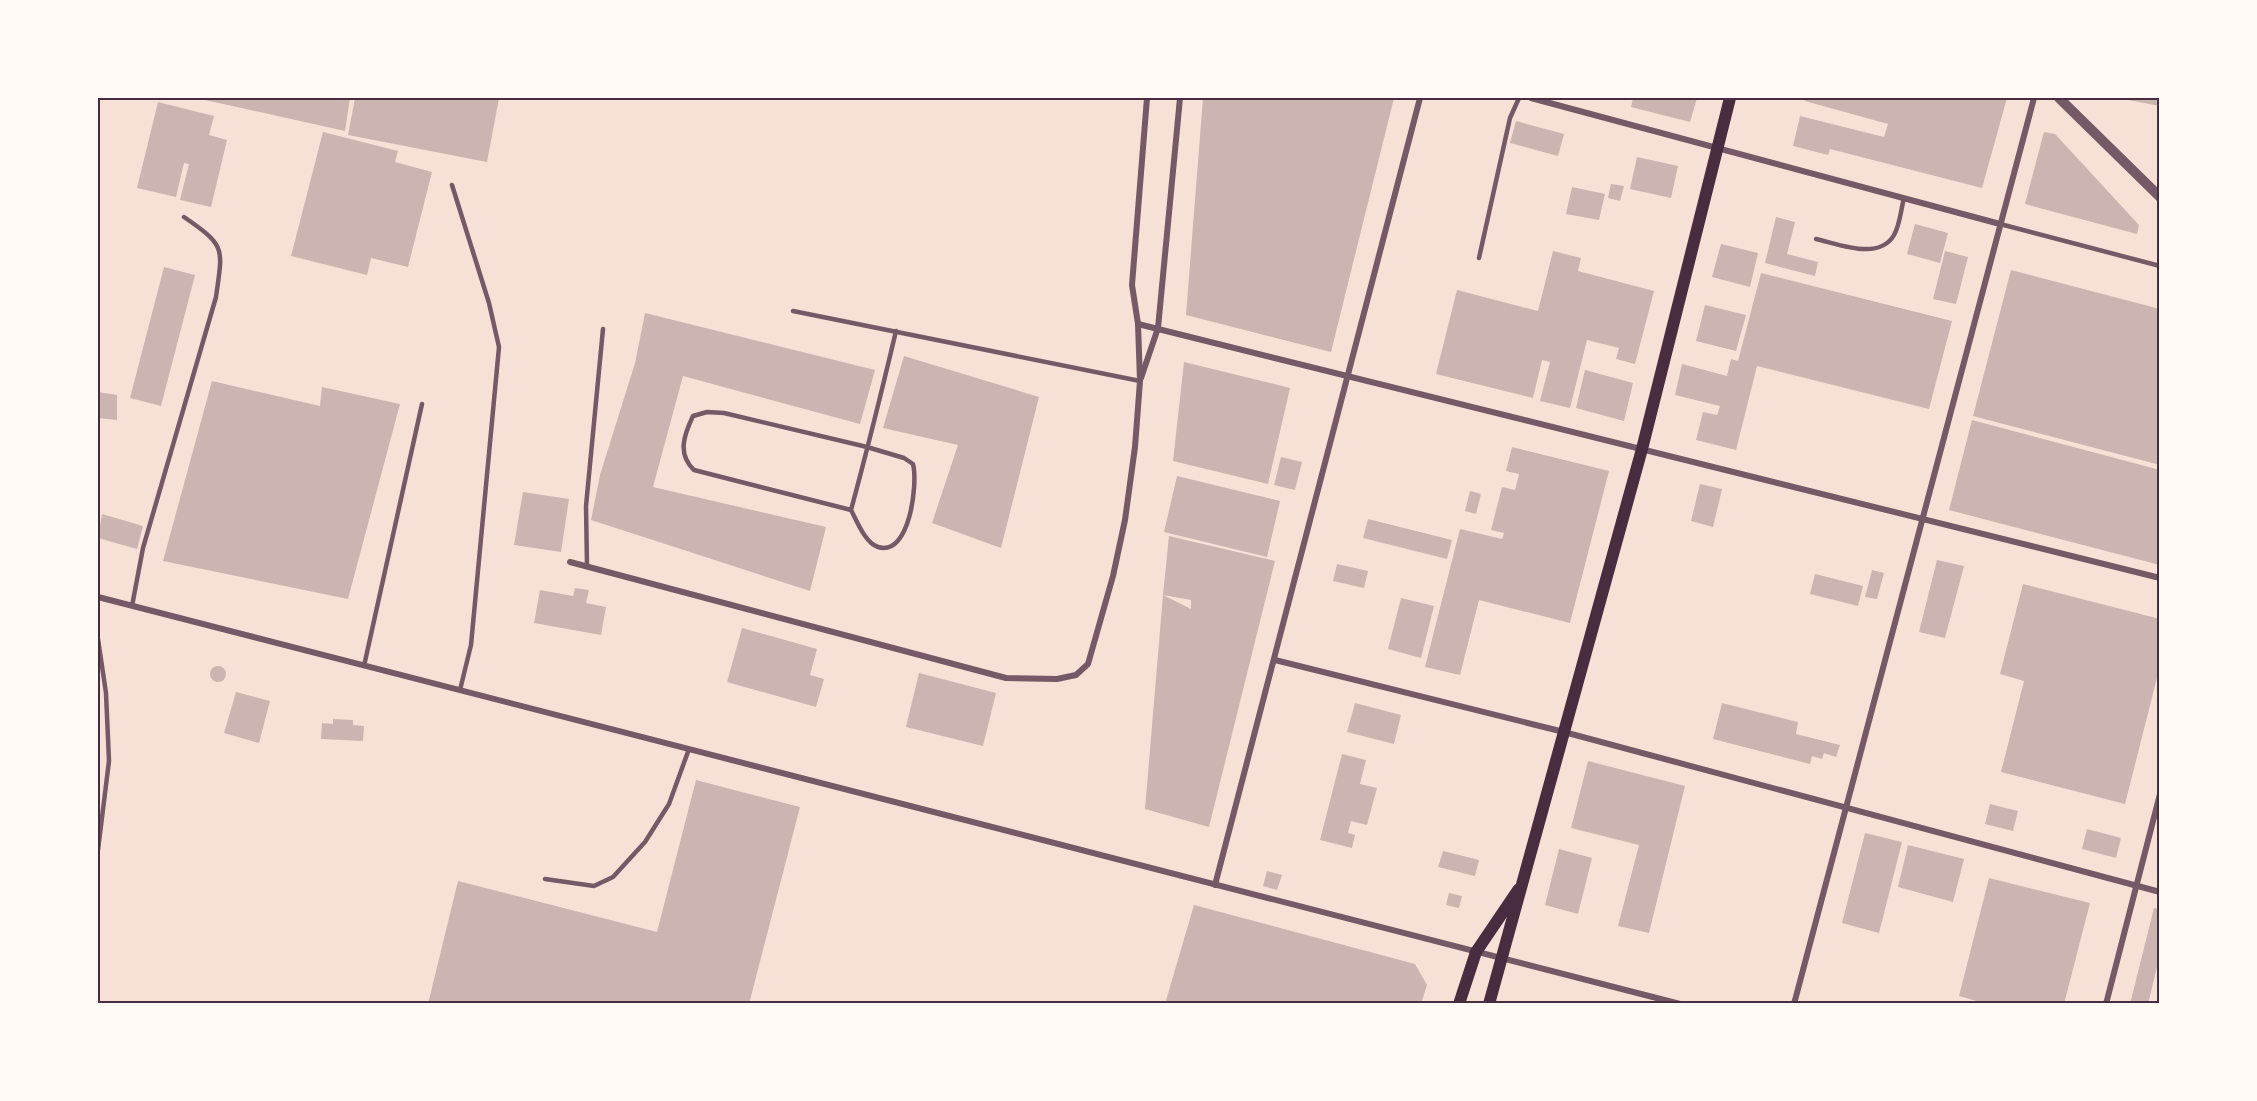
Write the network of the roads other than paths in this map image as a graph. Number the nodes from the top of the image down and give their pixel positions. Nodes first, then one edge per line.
1 (1147, 98) edge
2 (1180, 98) edge
3 (1420, 98) edge
4 (1519, 98) edge
5 (1532, 98) edge
6 (1730, 98) edge
7 (2034, 98) edge
8 (2059, 98) edge
9 (1718, 148) junction
10 (452, 185) dead end
11 (2160, 197) edge
12 (1904, 198) junction
13 (184, 217) dead end
14 (2000, 224) junction
15 (1816, 239) dead end
16 (1479, 258) dead end
17 (2160, 267) edge
18 (792, 311) dead end
19 (1138, 324) junction
20 (1158, 328) junction
21 (603, 329) dead end
22 (896, 331) junction
23 (1349, 376) junction
24 (1140, 381) junction
25 (422, 404) dead end
26 (867, 447) junction
27 (1642, 449) junction
28 (851, 510) junction
29 (1922, 519) junction
30 (570, 562) dead end
31 (587, 566) junction
32 (2160, 578) edge
33 (98, 597) edge
34 (132, 606) junction
35 (98, 639) edge
36 (1275, 660) junction
37 (364, 666) junction
38 (460, 690) junction
39 (1564, 732) junction
40 (689, 749) junction
41 (2160, 794) edge
42 (1846, 809) junction
43 (98, 850) edge
44 (545, 879) dead end
45 (1524, 881) junction
46 (1215, 885) junction
47 (2136, 885) junction
48 (2160, 892) edge
49 (1476, 952) junction
50 (1503, 959) junction
51 (1459, 1004) edge
52 (1489, 1004) edge
53 (1680, 1004) edge
54 (1794, 1004) edge
55 (2106, 1004) edge

1 - 19 street
2 - 20 street
3 - 23 street
4 - 16 lane
5 - 9 street
6 - 9 main road
7 - 14 street
8 - 11 street
9 - 12 street
9 - 27 main road
10 - 38 lane
12 - 14 street
12 - 15 lane
13 - 34 lane
14 - 17 lane
14 - 29 street
18 - 22 lane
19 - 20 street
19 - 24 street
20 - 23 street
20 - 24 street
21 - 31 lane
22 - 24 lane
22 - 26 lane
23 - 27 street
23 - 36 street
24 - 31 street
25 - 37 lane
26 - 28 lane
26 - 28 lane
26 - 28 lane
27 - 29 street
27 - 39 main road
29 - 32 street
29 - 42 street
30 - 31 street
33 - 34 street
34 - 37 street
35 - 43 lane
36 - 39 street
36 - 46 street
37 - 38 street
38 - 40 street
39 - 42 street
39 - 45 main road
40 - 44 lane
40 - 46 street
41 - 47 street
42 - 47 street
42 - 54 street
45 - 49 main road
45 - 50 main road
46 - 49 street
47 - 48 street
47 - 55 street
49 - 50 street
49 - 51 main road
50 - 52 main road
50 - 53 street

